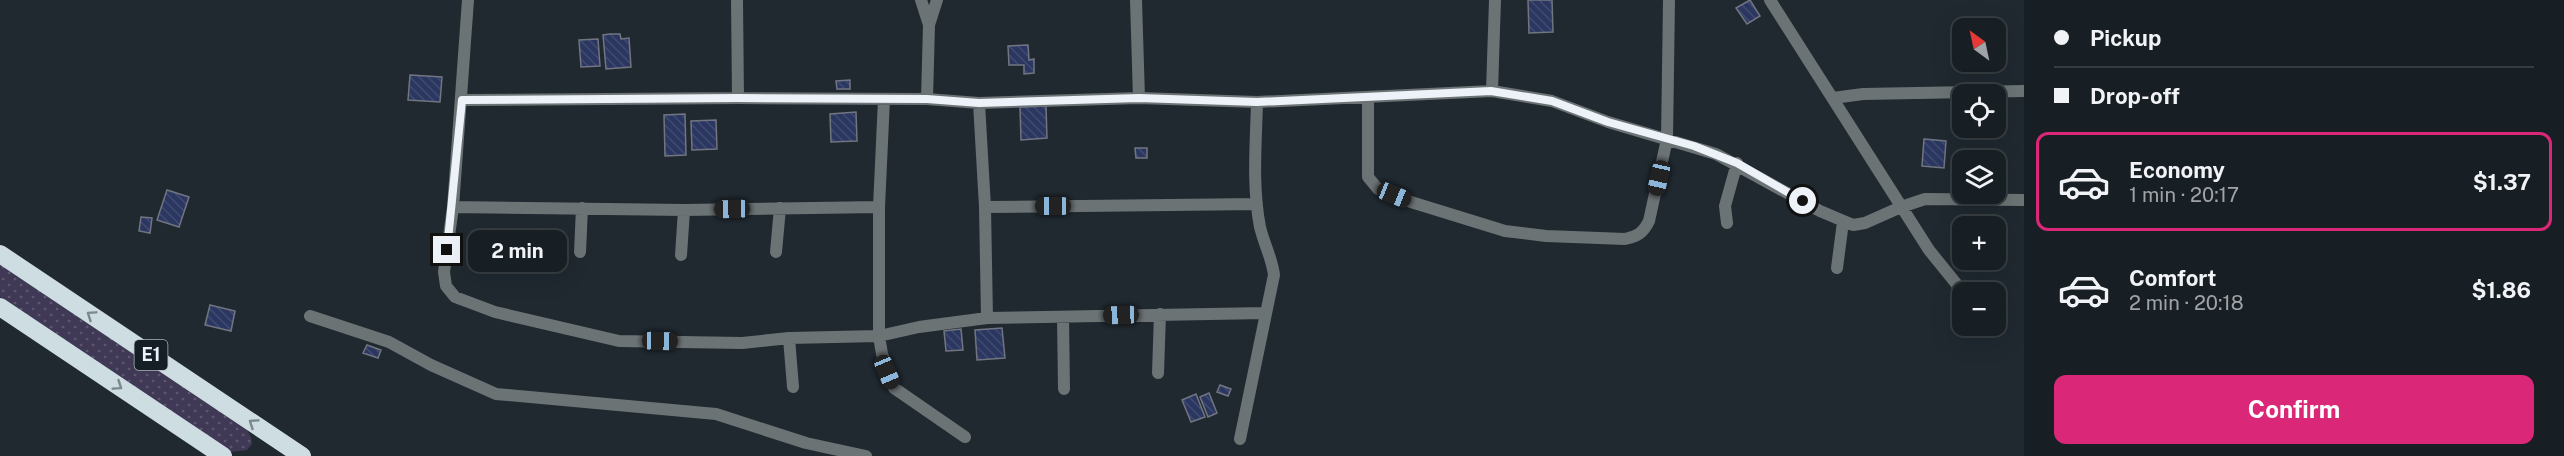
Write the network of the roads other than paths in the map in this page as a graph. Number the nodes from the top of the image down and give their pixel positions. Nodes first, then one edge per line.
1 (468, 0) edge
2 (737, 0) edge
3 (921, 0) edge
4 (938, 0) edge
5 (1136, 0) edge
6 (1495, 0) edge
7 (1669, 0) edge
8 (1770, 0) edge
9 (929, 25) junction
10 (1491, 91) junction
11 (2024, 91) edge
12 (1368, 97) junction
13 (738, 98) junction
14 (1139, 98) junction
15 (1833, 98) junction
16 (884, 99) junction
17 (927, 99) junction
18 (462, 100) junction
19 (1257, 102) junction
20 (979, 103) junction
21 (1667, 139) junction
22 (1737, 163) junction
23 (2024, 200) edge
24 (1257, 204) junction
25 (453, 207) junction
26 (879, 207) junction
27 (985, 207) junction
28 (1901, 207) junction
29 (582, 208) junction
30 (780, 208) junction
31 (684, 210) junction
32 (1843, 222) junction
33 (1727, 223) dead end
34 (580, 252) dead end
35 (776, 252) dead end
36 (0, 254) edge
37 (681, 255) dead end
38 (1837, 268) dead end
39 (1955, 282) edge
40 (0, 307) edge
41 (1266, 313) junction
42 (1160, 314) junction
43 (310, 315) dead end
44 (1063, 317) junction
45 (987, 318) junction
46 (879, 336) junction
47 (789, 338) junction
48 (1158, 373) dead end
49 (793, 387) dead end
50 (1064, 388) dead end
51 (965, 437) dead end
52 (1240, 439) dead end
53 (223, 456) edge
54 (302, 456) edge
55 (866, 456) edge

1 - 18 street
2 - 13 street
3 - 9 street
4 - 9 street
5 - 14 street
6 - 10 street
7 - 21 street
8 - 15 street
9 - 17 street
10 - 12 street
10 - 21 street
11 - 15 street
12 - 19 street
12 - 21 street
13 - 16 street
13 - 18 street
14 - 19 street
14 - 20 street
15 - 28 street
16 - 17 street
16 - 26 street
17 - 20 street
18 - 25 street
19 - 24 street
20 - 27 street
21 - 22 street
22 - 32 street
22 - 33 street
23 - 28 street
24 - 27 street
24 - 41 street
25 - 29 street
25 - 47 street
26 - 30 street
26 - 46 street
27 - 45 street
28 - 32 street
28 - 39 street
29 - 31 street
29 - 34 street
30 - 31 street
30 - 35 street
31 - 37 street
32 - 38 street
54 -> 36 highway, E1
40 -> 53 highway, E1
41 - 42 street
41 - 52 street
42 - 44 street
42 - 48 street
43 - 55 street
44 - 45 street
44 - 50 street
45 - 46 street
46 - 47 street
46 - 51 street
47 - 49 street

